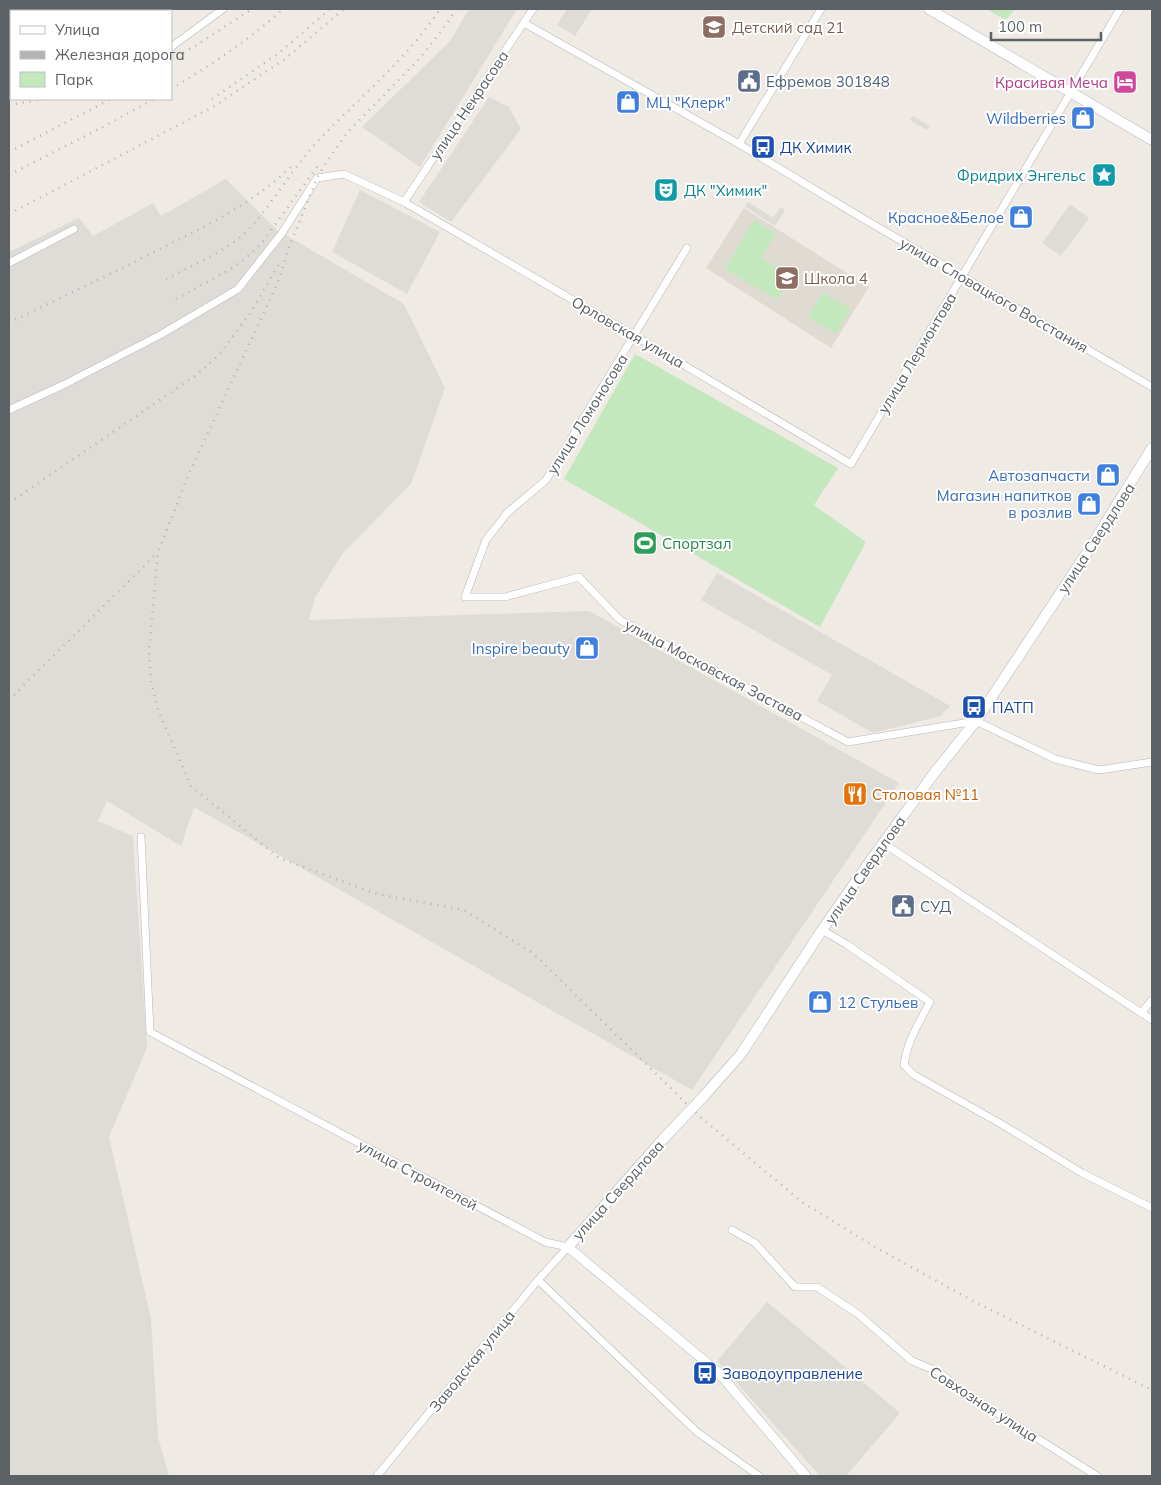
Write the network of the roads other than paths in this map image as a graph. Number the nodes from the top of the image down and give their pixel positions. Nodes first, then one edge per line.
1 (223, 9) edge
2 (533, 9) edge
3 (821, 9) edge
4 (929, 9) edge
5 (1120, 9) edge
6 (524, 23) junction
7 (172, 46) edge
8 (1071, 92) junction
9 (1152, 140) edge
10 (739, 144) junction
11 (404, 202) junction
12 (74, 228) dead end
13 (687, 248) dead end
14 (9, 263) edge
15 (962, 277) junction
16 (635, 336) junction
17 (1152, 387) edge
18 (9, 410) edge
19 (1152, 448) edge
20 (851, 464) joint
21 (466, 597) joint
22 (976, 721) junction
23 (1152, 762) edge
24 (141, 837) dead end
25 (883, 843) junction
26 (822, 930) junction
27 (1152, 1000) edge
28 (1141, 1013) junction
29 (1152, 1020) edge
30 (1152, 1208) edge
31 (732, 1230) dead end
32 (568, 1247) junction
33 (538, 1280) junction
34 (377, 1476) edge
35 (759, 1476) edge
36 (806, 1476) edge
37 (1097, 1476) edge

1 - 7 street
2 - 6 street, улица Некрасова
3 - 10 street
4 - 8 main road
5 - 8 street, улица Лермонтова
6 - 10 street, улица Словацкого Восстания
6 - 11 street, улица Некрасова
8 - 9 main road
8 - 15 street, улица Лермонтова
10 - 15 street, улица Словацкого Восстания
11 - 16 street, Орловская улица
11 - 18 street, Орловская улица
12 - 14 street
13 - 16 street, улица Ломоносова
15 - 17 street, улица Словацкого Восстания
15 - 20 street, улица Лермонтова
16 - 20 street, Орловская улица
16 - 21 street, улица Ломоносова
19 - 22 main road, улица Свердлова
21 - 22 street, улица Московская Застава
22 - 23 street
22 - 25 main road, улица Свердлова
24 - 32 street, улица Строителей
25 - 26 main road, улица Свердлова
25 - 28 street
26 - 30 street
26 - 32 main road, улица Свердлова, bridge
27 - 28 street
28 - 29 street
31 - 37 street, Совхозная улица
32 - 33 street, Заводская улица
32 - 36 street, улица Строителей
33 - 34 street, Заводская улица
33 - 35 street

